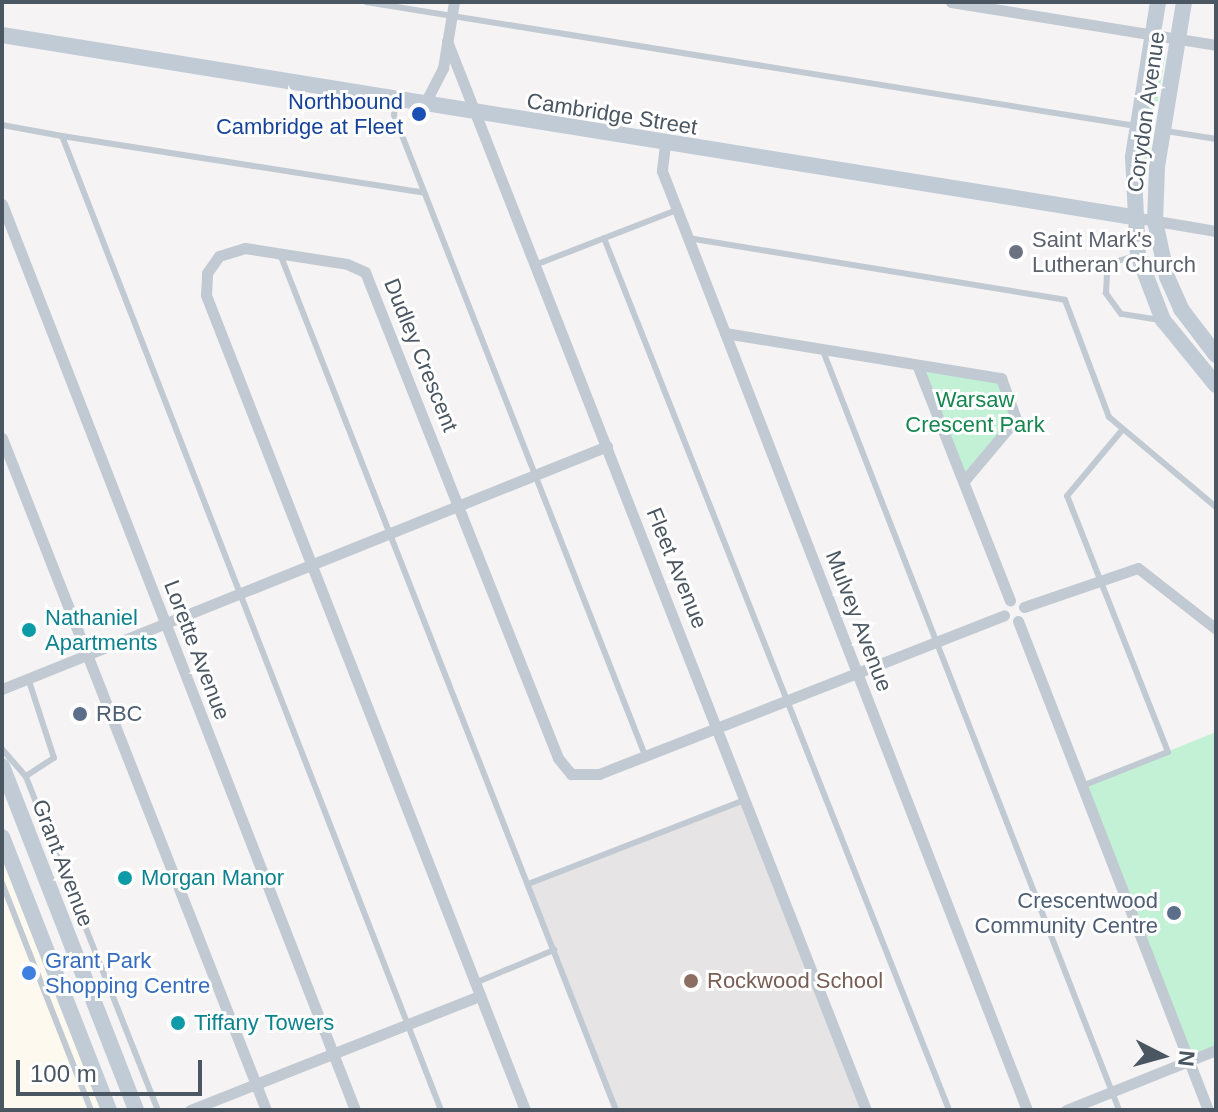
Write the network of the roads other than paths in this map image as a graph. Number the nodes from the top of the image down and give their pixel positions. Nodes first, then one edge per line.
1 (366, 2) edge
2 (454, 2) edge
3 (951, 2) edge
4 (1158, 2) edge
5 (1184, 2) edge
6 (451, 16) junction
7 (2, 35) edge
8 (1153, 35) junction
9 (1178, 39) junction
10 (447, 41) junction
11 (1216, 45) edge
12 (396, 100) junction
13 (424, 105) junction
14 (478, 115) junction
15 (2, 125) edge
16 (1138, 126) junction
17 (1163, 131) junction
18 (62, 136) junction
19 (1216, 139) edge
20 (665, 145) junction
21 (425, 193) junction
22 (2, 204) edge
23 (677, 210) junction
24 (1133, 217) junction
25 (1155, 221) junction
26 (1216, 231) edge
27 (604, 238) junction
28 (688, 238) junction
29 (280, 254) junction
30 (1138, 255) junction
31 (535, 265) junction
32 (1164, 267) junction
33 (1163, 320) junction
34 (725, 333) junction
35 (823, 351) junction
36 (1216, 355) edge
37 (918, 367) junction
38 (1216, 385) edge
39 (1123, 429) junction
40 (2, 438) edge
41 (607, 446) junction
42 (535, 475) junction
43 (964, 481) junction
44 (460, 505) junction
45 (1216, 507) edge
46 (389, 534) junction
47 (313, 564) junction
48 (1101, 578) junction
49 (240, 593) junction
50 (1010, 600) junction
51 (1024, 607) junction
52 (1004, 615) junction
53 (1018, 621) junction
54 (165, 623) junction
55 (1216, 629) edge
56 (936, 642) junction
57 (88, 654) junction
58 (856, 673) junction
59 (28, 678) junction
60 (2, 689) edge
61 (789, 698) junction
62 (718, 726) junction
63 (2, 749) edge
64 (645, 755) junction
65 (2, 766) edge
66 (26, 776) junction
67 (1082, 786) junction
68 (745, 800) junction
69 (2, 837) edge
70 (2, 883) edge
71 (528, 884) junction
72 (554, 950) junction
73 (475, 983) junction
74 (480, 996) junction
75 (406, 1025) junction
76 (1216, 1050) edge
77 (333, 1054) junction
78 (1189, 1061) junction
79 (256, 1084) junction
80 (1112, 1091) junction
81 (91, 1110) edge
82 (109, 1110) edge
83 (136, 1110) edge
84 (158, 1110) edge
85 (190, 1110) edge
86 (266, 1110) edge
87 (355, 1110) edge
88 (441, 1110) edge
89 (525, 1110) edge
90 (616, 1110) edge
91 (866, 1110) edge
92 (949, 1110) edge
93 (1027, 1110) edge
94 (1066, 1110) edge
95 (1119, 1110) edge
96 (1208, 1110) edge

1 - 6 lane
2 - 6 street
3 - 8 street
4 - 8 main road, Corydon Avenue
5 - 9 main road, Corydon Avenue
6 - 10 street
6 - 16 lane
7 - 12 main road, Cambridge Street
8 - 9 street
8 - 16 main road, Corydon Avenue
9 - 11 street
9 - 17 main road, Corydon Avenue
10 - 13 street
10 - 14 street, Fleet Avenue
12 - 13 main road, Cambridge Street
12 - 21 lane
13 - 14 main road, Cambridge Street
14 - 20 main road, Cambridge Street
14 - 31 street, Fleet Avenue
15 - 18 lane
16 - 24 main road, Corydon Avenue
17 - 19 lane
17 - 25 main road, Corydon Avenue
18 - 21 lane
18 - 49 lane
20 - 23 street, Mulvey Avenue
20 - 24 main road, Cambridge Street
21 - 42 lane
22 - 54 street, Lorette Avenue
23 - 27 lane
23 - 28 street, Mulvey Avenue
24 - 25 street, Cambridge Street
24 - 30 main road, Corydon Avenue
25 - 26 street, Cambridge Street
25 - 32 main road, Corydon Avenue
27 - 31 lane
27 - 61 lane
28 - 34 street, Mulvey Avenue
28 - 39 lane
29 - 44 street, Dudley Crescent
29 - 46 lane
29 - 47 street, Dudley Crescent
30 - 32 lane
30 - 33 main road, Corydon Avenue
30 - 33 lane
31 - 41 street, Fleet Avenue
32 - 36 main road, Corydon Avenue
33 - 38 main road, Corydon Avenue
34 - 35 street
34 - 58 street, Mulvey Avenue
35 - 37 street
35 - 56 lane
37 - 43 street
37 - 43 street
39 - 45 lane
39 - 48 lane
40 - 57 street
41 - 42 street
41 - 62 street, Fleet Avenue
42 - 44 street
42 - 64 lane
43 - 50 street
44 - 46 street
44 - 64 street, Dudley Crescent
46 - 47 street
46 - 71 lane
47 - 49 street
47 - 73 street, Dudley Crescent
48 - 51 street
48 - 55 street
48 - 67 lane
49 - 54 street
49 - 75 lane
50 - 51 street
50 - 52 street
51 - 53 street
52 - 53 street
52 - 56 street
53 - 67 street
54 - 57 street
54 - 77 street, Lorette Avenue
56 - 58 street
56 - 80 lane
57 - 59 street
57 - 79 street
58 - 61 street
58 - 93 street, Mulvey Avenue
59 - 60 street
59 - 66 lane
61 - 62 street
61 - 92 lane
62 - 64 street
62 - 68 street, Fleet Avenue
63 - 66 lane
65 - 83 main road, Grant Avenue
66 - 84 lane
67 - 78 street
68 - 71 lane
68 - 91 street, Fleet Avenue
69 - 82 main road
70 - 81 lane
71 - 72 lane
72 - 73 lane
72 - 90 lane
73 - 74 street, Dudley Crescent
74 - 75 street
74 - 89 street, Dudley Crescent
75 - 77 street
75 - 88 lane
76 - 78 street
77 - 79 street
77 - 87 street, Lorette Avenue
78 - 80 street
78 - 96 street
79 - 85 street
79 - 86 street
80 - 94 street
80 - 95 lane

